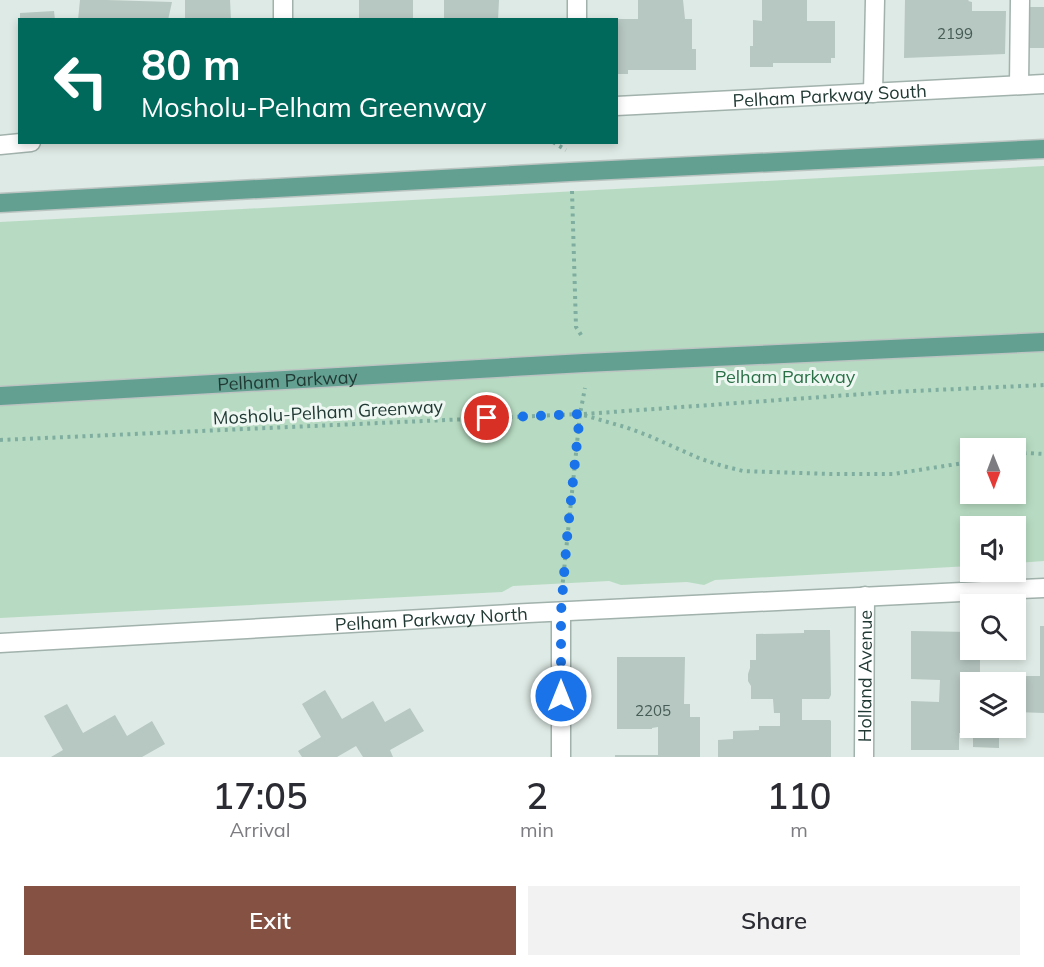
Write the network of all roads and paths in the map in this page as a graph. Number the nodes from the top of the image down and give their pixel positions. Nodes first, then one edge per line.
1 (283, 0) edge
2 (577, 0) edge
3 (875, 0) edge
4 (1020, 0) edge
5 (283, 18) edge
6 (577, 18) edge
7 (1044, 84) edge
8 (1019, 85) junction
9 (873, 93) junction
10 (618, 106) edge
11 (18, 143) edge
12 (556, 144) edge
13 (0, 145) edge
14 (1044, 149) edge
15 (569, 152) dead end
16 (572, 187) dead end
17 (0, 203) edge
18 (583, 339) dead end
19 (1044, 342) edge
20 (1044, 385) edge
21 (585, 388) dead end
22 (0, 396) edge
23 (580, 414) junction
24 (0, 440) edge
25 (1026, 453) edge
26 (1044, 454) edge
27 (960, 464) edge
28 (1044, 588) edge
29 (865, 596) junction
30 (561, 612) junction
31 (0, 643) edge
32 (561, 757) edge
33 (864, 757) edge

1 - 5 street
2 - 6 street
3 - 9 street
4 - 8 street
7 - 8 street, Pelham Parkway South
8 - 9 street, Pelham Parkway South
9 - 10 street, Pelham Parkway South
11 - 13 street
12 - 15 path
14 - 17 main road
16 - 18 path
19 - 22 main road, Pelham Parkway
20 - 23 path
21 - 23 path
23 - 24 path, Mosholu-Pelham Greenway
23 - 27 path, Mosholu-Pelham Greenway
23 - 30 path
25 - 26 path
28 - 29 street, Pelham Parkway North
29 - 30 street, Pelham Parkway North
29 - 33 street, Holland Avenue
30 - 31 street, Pelham Parkway North
30 - 32 street

